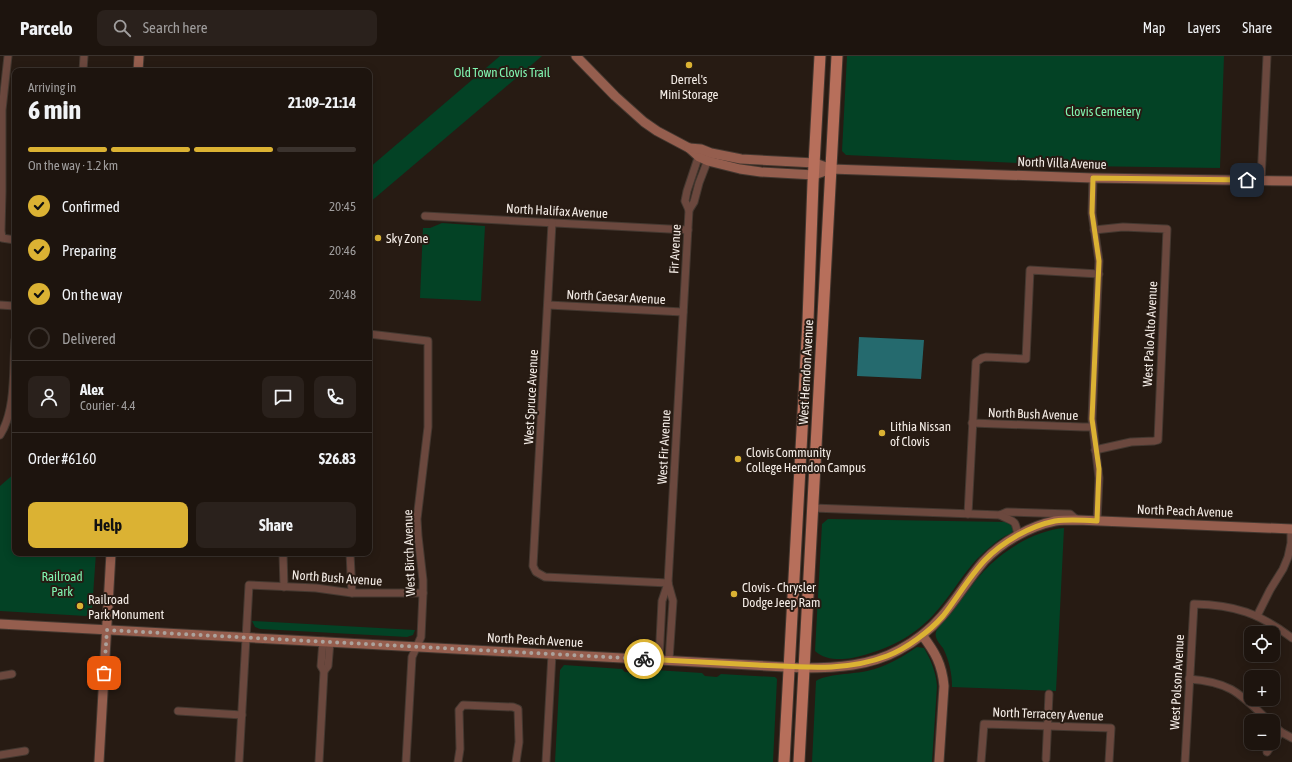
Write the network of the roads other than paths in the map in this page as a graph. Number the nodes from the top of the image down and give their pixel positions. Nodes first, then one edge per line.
1 (8, 56) edge
2 (84, 56) edge
3 (139, 56) edge
4 (576, 56) edge
5 (820, 56) edge
6 (837, 56) edge
7 (1267, 56) edge
8 (82, 68) edge
9 (138, 68) edge
10 (1, 110) edge
11 (700, 153) junction
12 (709, 157) junction
13 (815, 162) junction
14 (831, 169) junction
15 (814, 175) junction
16 (1093, 178) junction
17 (1261, 180) junction
18 (1292, 181) edge
19 (689, 210) junction
20 (425, 216) dead end
21 (552, 222) junction
22 (688, 230) junction
23 (1094, 230) junction
24 (12, 240) edge
25 (1099, 274) junction
26 (0, 305) edge
27 (548, 305) junction
28 (12, 306) edge
29 (684, 312) junction
30 (372, 334) edge
31 (805, 376) junction
32 (12, 395) edge
33 (972, 423) junction
34 (1092, 427) junction
35 (0, 435) edge
36 (1095, 450) junction
37 (813, 508) junction
38 (968, 514) junction
39 (1000, 515) junction
40 (1076, 520) junction
41 (1097, 521) junction
42 (1292, 529) edge
43 (1018, 536) junction
44 (111, 556) edge
45 (283, 556) edge
46 (350, 556) edge
47 (668, 583) junction
48 (284, 587) junction
49 (352, 593) junction
50 (423, 594) junction
51 (1257, 616) junction
52 (0, 624) edge
53 (107, 630) junction
54 (922, 635) junction
55 (246, 637) junction
56 (1292, 638) edge
57 (326, 642) junction
58 (416, 647) junction
59 (552, 654) junction
60 (659, 660) junction
61 (669, 660) junction
62 (789, 667) junction
63 (804, 668) junction
64 (12, 674) dead end
65 (0, 676) edge
66 (1190, 679) junction
67 (1049, 694) dead end
68 (178, 711) dead end
69 (1261, 714) edge
70 (242, 715) junction
71 (1048, 726) junction
72 (1281, 732) joint
73 (1292, 738) edge
74 (25, 751) dead end
75 (1267, 752) dead end
76 (0, 755) edge
77 (1046, 759) dead end
78 (99, 762) edge
79 (239, 762) edge
80 (319, 762) edge
81 (406, 762) edge
82 (458, 762) edge
83 (516, 762) edge
84 (546, 762) edge
85 (784, 762) edge
86 (799, 762) edge
87 (939, 762) edge
88 (981, 762) edge
89 (1109, 762) edge
90 (1185, 762) edge

1 - 10 street
2 - 8 street
3 - 9 street
4 - 11 street, North Villa Avenue
5 - 13 main road, West Herndon Avenue
6 - 14 main road, West Herndon Avenue
7 - 17 street
10 - 24 street
11 - 12 street, North Villa Avenue
11 - 19 street, Fir Avenue
12 - 13 street, North Villa Avenue
12 - 15 street, North Villa Avenue
12 - 19 street, Fir Avenue
13 - 14 street, North Villa Avenue
13 - 15 main road, West Herndon Avenue
14 - 15 street, North Villa Avenue
14 - 16 street, North Villa Avenue
14 - 37 main road, West Herndon Avenue
15 - 31 main road, West Herndon Avenue
16 - 17 street, North Villa Avenue
16 - 23 street
17 - 18 street, North Villa Avenue
19 - 22 street, Fir Avenue
20 - 21 street, North Halifax Avenue
21 - 22 street, North Halifax Avenue
21 - 27 street, West Spruce Avenue
22 - 29 street, Fir Avenue
23 - 25 street
23 - 36 street, West Palo Alto Avenue
25 - 33 street
25 - 34 street
26 - 28 street
27 - 29 street, North Caesar Avenue
27 - 47 street, West Spruce Avenue
29 - 47 street, West Fir Avenue
30 - 50 street, West Birch Avenue
31 - 37 main road
31 - 62 main road, West Herndon Avenue
32 - 35 street
33 - 34 street, North Bush Avenue
33 - 38 street
34 - 36 street
36 - 41 street
37 - 38 street, North Peach Avenue
37 - 63 main road, West Herndon Avenue
38 - 39 street, North Peach Avenue
39 - 40 street, North Peach Avenue
39 - 43 street
40 - 41 street, North Peach Avenue
40 - 43 street, North Peach Avenue
41 - 42 street, North Peach Avenue
42 - 51 street
43 - 54 street, North Peach Avenue
44 - 53 street
45 - 48 street
46 - 49 street
47 - 60 street, West Fir Avenue
47 - 61 street, West Fir Avenue
48 - 49 street, North Bush Avenue
48 - 55 street, North Bush Avenue
49 - 50 street, North Bush Avenue
50 - 58 street, West Birch Avenue
51 - 56 street
51 - 66 street, West Polson Avenue
52 - 53 street, North Peach Avenue
53 - 55 street, North Peach Avenue
53 - 78 street
54 - 63 street, North Peach Avenue
54 - 87 street
55 - 57 street, North Peach Avenue
55 - 70 street
57 - 58 street, North Peach Avenue
57 - 80 street
58 - 59 street, North Peach Avenue
58 - 81 street, West Birch Avenue
59 - 60 street, North Peach Avenue
59 - 84 street
60 - 61 street, North Peach Avenue
61 - 62 street, North Peach Avenue
62 - 63 street, North Peach Avenue
62 - 85 main road, West Herndon Avenue
63 - 86 main road, West Herndon Avenue
64 - 65 street
66 - 69 street
66 - 90 street, West Polson Avenue
67 - 71 street
68 - 70 street
70 - 79 street
71 - 77 street
71 - 88 street, North Terracery Avenue
71 - 89 street, North Terracery Avenue
72 - 73 street
72 - 75 street
74 - 76 street
82 - 83 street

